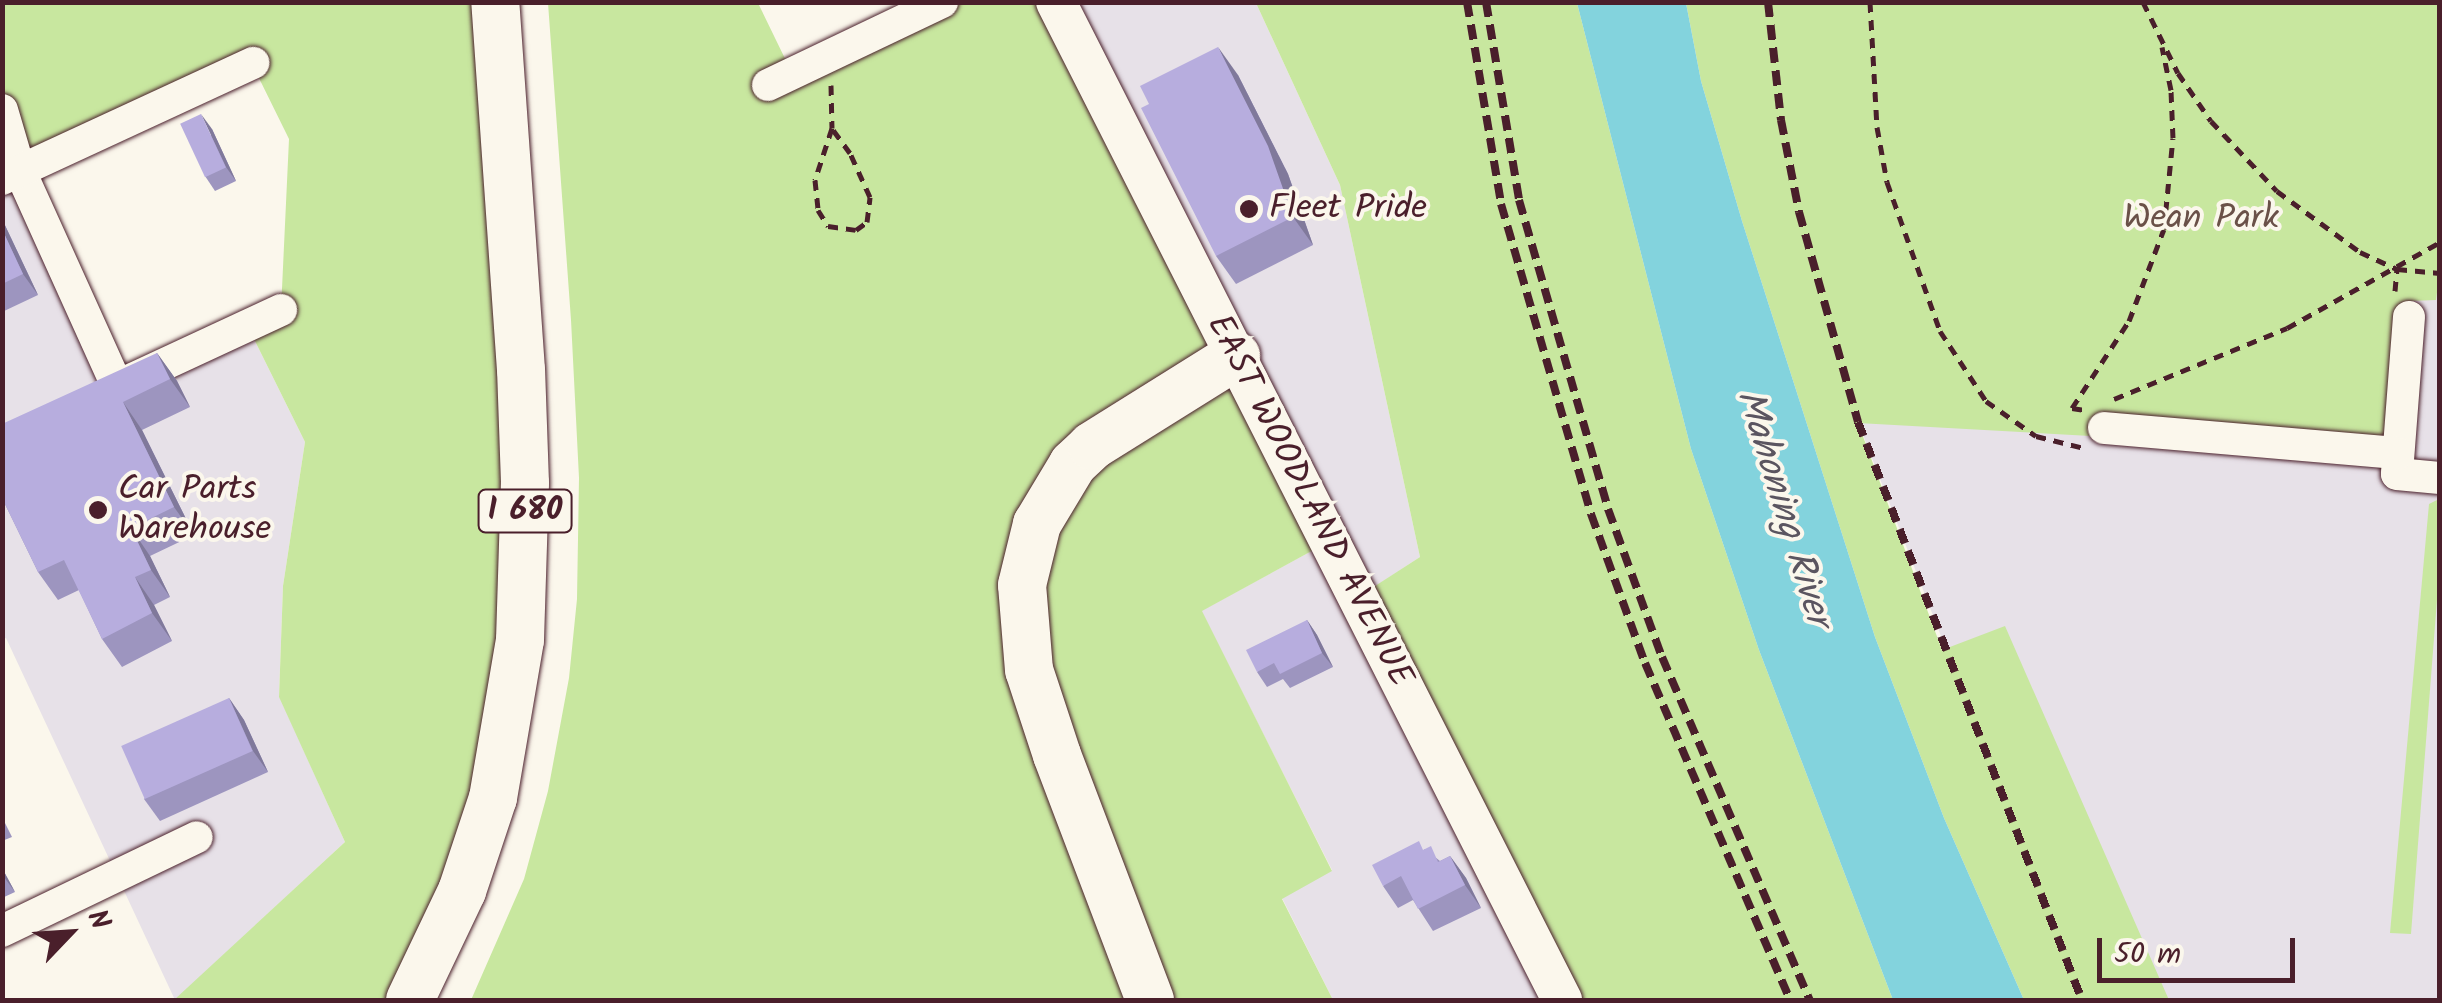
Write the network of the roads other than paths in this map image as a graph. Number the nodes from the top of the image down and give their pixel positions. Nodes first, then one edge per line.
1 (495, 2) edge
2 (942, 2) edge
3 (1056, 2) edge
4 (252, 63) dead end
5 (768, 85) dead end
6 (2, 110) edge
7 (11, 175) edge
8 (281, 310) dead end
9 (2401, 312) road end
10 (1236, 356) junction
11 (117, 386) junction
12 (84, 402) edge
13 (2094, 429) road end
14 (2398, 463) junction
15 (2440, 478) edge
16 (196, 837) dead end
17 (2, 931) edge
18 (410, 1000) edge
19 (1150, 1000) edge
20 (1562, 1000) edge

1 - 18 highway, I 680
2 - 5 street
3 - 10 main road, EAST WOODLAND AVENUE
4 - 7 street
6 - 7 street
7 - 11 street
8 - 11 street
9 - 14 street
10 - 19 highway
10 - 20 main road, EAST WOODLAND AVENUE
11 - 12 street
13 - 14 street
14 - 15 street
16 - 17 street

